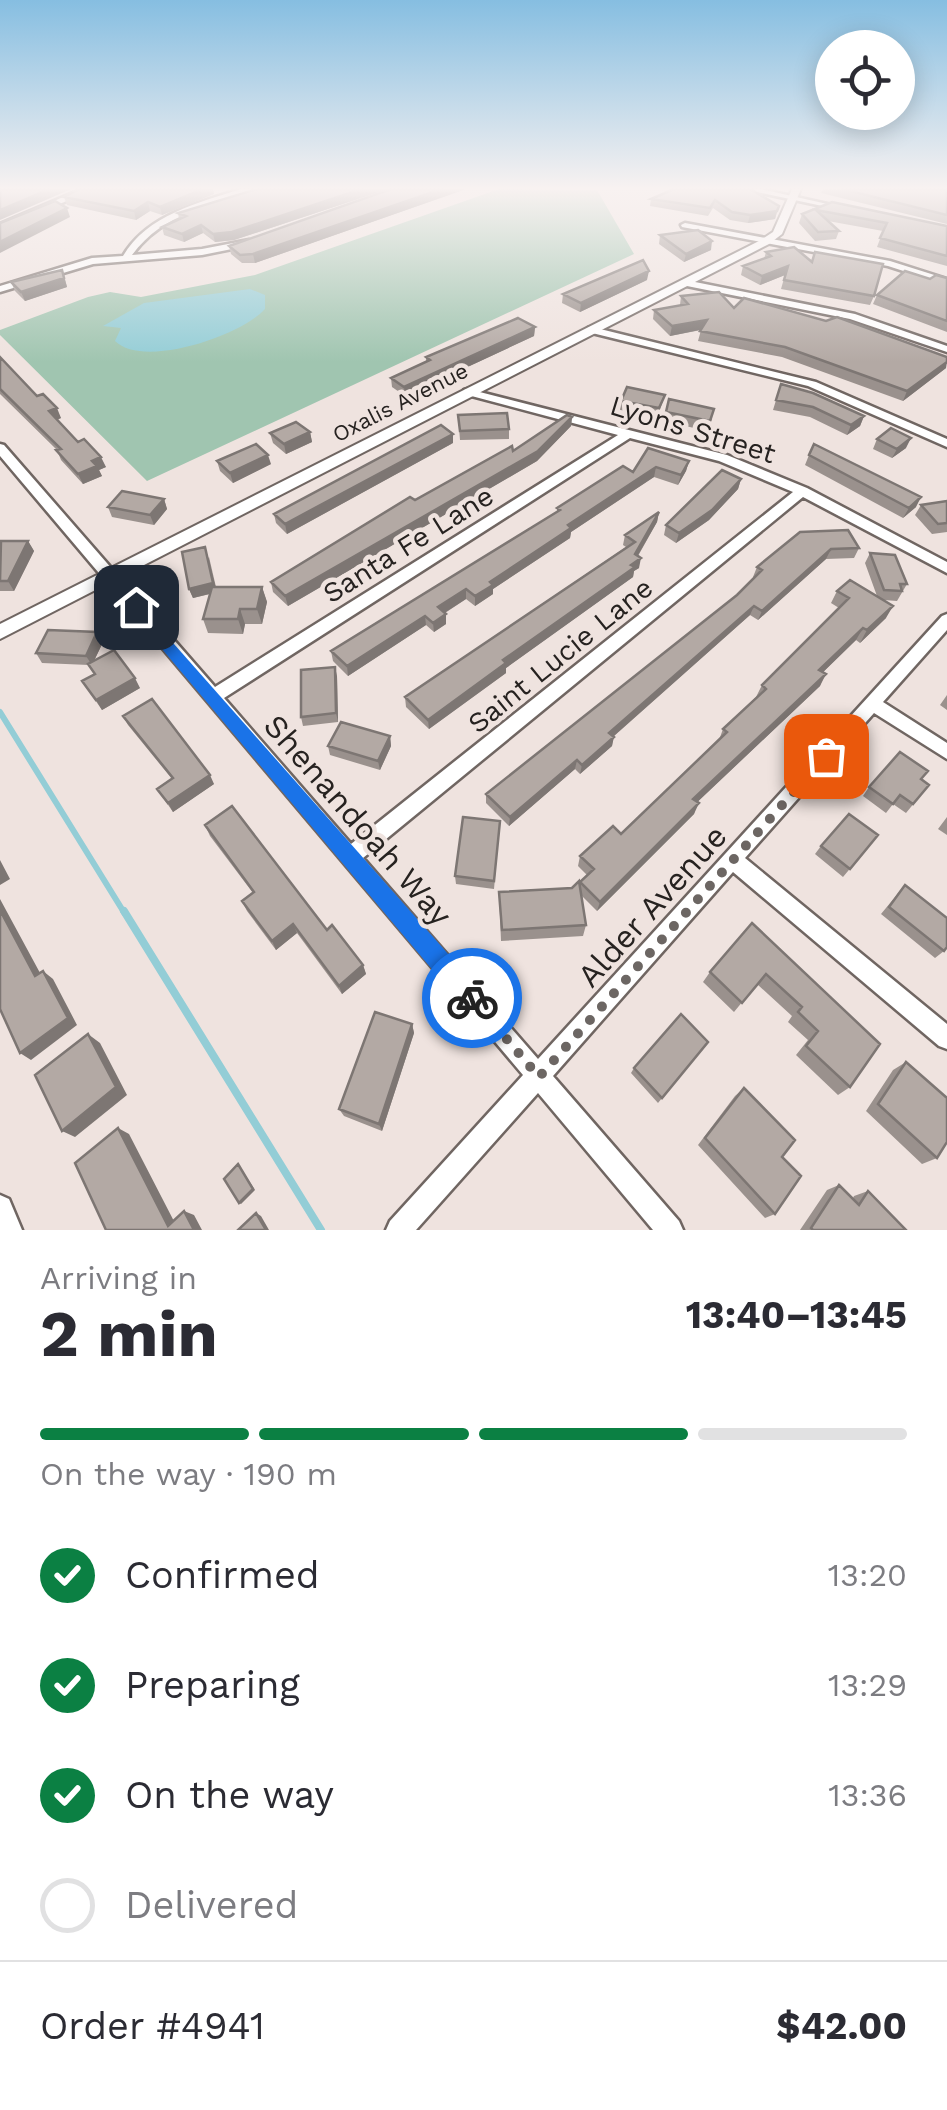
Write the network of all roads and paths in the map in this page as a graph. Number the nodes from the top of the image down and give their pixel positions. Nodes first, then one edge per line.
1 (133, 246) edge
2 (231, 246) edge
3 (756, 246) edge
4 (790, 246) edge
5 (127, 255) junction
6 (686, 282) junction
7 (947, 282) edge
8 (0, 290) edge
9 (592, 330) junction
10 (947, 349) edge
11 (468, 392) junction
12 (629, 433) junction
13 (947, 442) edge
14 (0, 448) edge
15 (802, 492) junction
16 (947, 568) edge
17 (110, 577) junction
18 (947, 620) edge
19 (0, 632) edge
20 (213, 697) junction
21 (872, 703) junction
22 (947, 752) edge
23 (350, 857) junction
24 (734, 861) junction
25 (947, 1038) edge
26 (539, 1077) junction
27 (0, 1208) edge
28 (9, 1230) edge
29 (399, 1230) edge
30 (670, 1230) edge

1 - 5 street
2 - 5 street
3 - 6 street, Oxalis Avenue
4 - 7 street
5 - 8 street
6 - 9 street, Oxalis Avenue
6 - 10 street
9 - 11 street, Oxalis Avenue
9 - 13 street
11 - 12 street, Lyons Street
11 - 17 street, Oxalis Avenue
12 - 15 street, Lyons Street
12 - 20 street, Santa Fe Lane
14 - 17 street, Shenandoah Way
15 - 16 street, Lyons Street
15 - 23 street, Saint Lucie Lane
17 - 19 street, Oxalis Avenue
17 - 20 street, Shenandoah Way
18 - 21 street, Alder Avenue
20 - 23 street, Shenandoah Way
21 - 22 street
21 - 24 street, Alder Avenue
23 - 26 street, Shenandoah Way
24 - 25 street
24 - 26 street, Alder Avenue
26 - 29 street, Alder Avenue
26 - 30 street, Shenandoah Way
27 - 28 street

